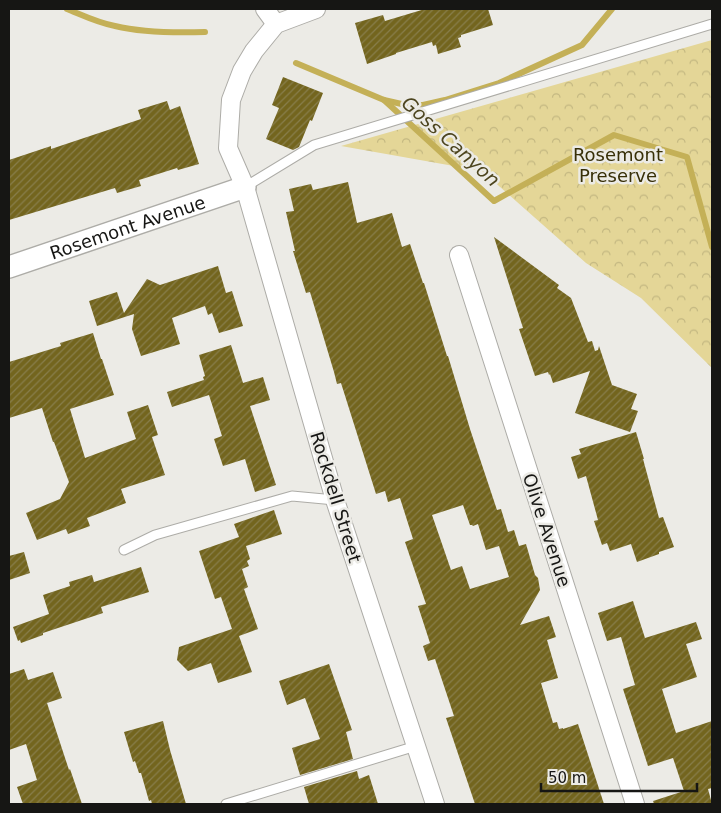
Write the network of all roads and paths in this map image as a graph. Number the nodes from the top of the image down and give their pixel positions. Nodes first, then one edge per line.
1 (265, 9) edge
2 (316, 9) edge
3 (276, 24) junction
4 (712, 24) edge
5 (245, 187) junction
6 (459, 255) dead end
7 (9, 267) edge
8 (335, 500) junction
9 (124, 550) dead end
10 (416, 746) junction
11 (226, 804) edge
12 (435, 804) edge
13 (635, 804) edge

1 - 3 street
2 - 3 street
3 - 5 street, Rockdell Street
4 - 5 lane
5 - 7 street, Rosemont Avenue
5 - 8 street, Rockdell Street
6 - 13 street, Olive Avenue
8 - 9 lane
8 - 10 street, Rockdell Street
10 - 11 lane
10 - 12 street, Rockdell Street

